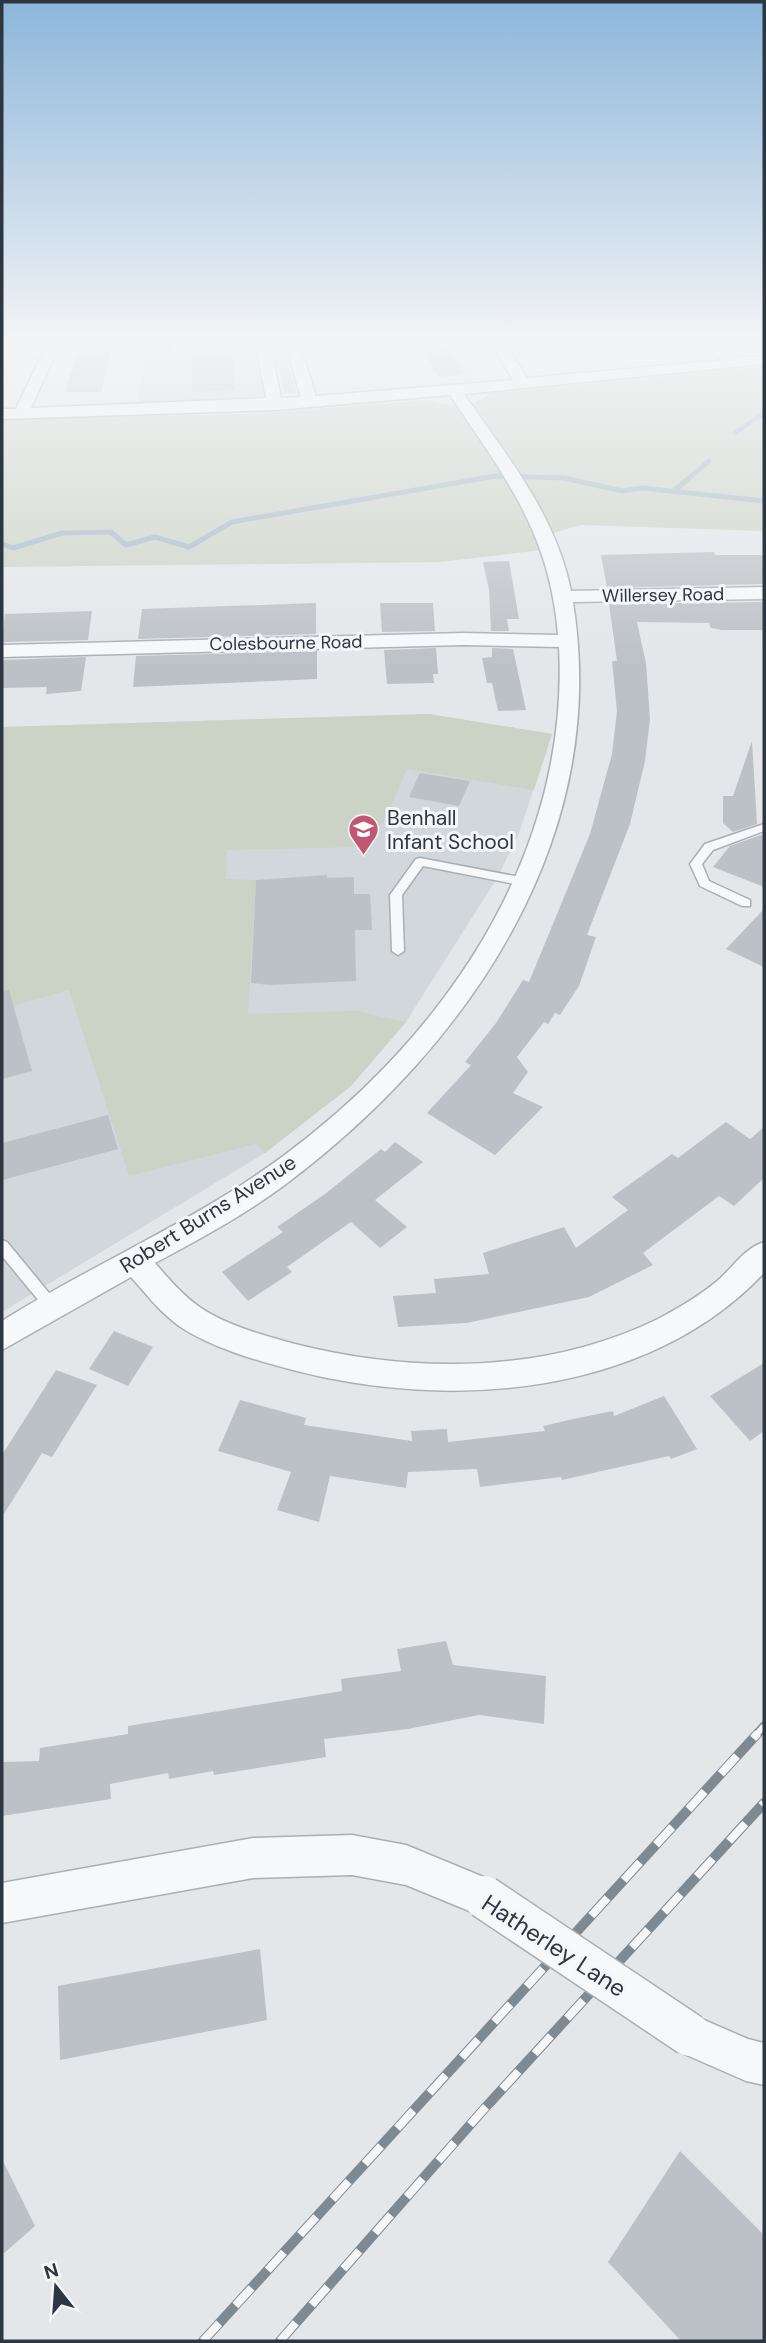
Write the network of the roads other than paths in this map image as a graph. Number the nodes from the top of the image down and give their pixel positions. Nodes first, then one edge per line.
1 (493, 449) edge
2 (764, 593) edge
3 (562, 597) junction
4 (570, 641) junction
5 (2, 650) edge
6 (764, 827) edge
7 (525, 883) junction
8 (746, 903) dead end
9 (398, 951) dead end
10 (2, 1246) edge
11 (764, 1254) edge
12 (135, 1261) junction
13 (53, 1308) junction
14 (2, 1337) edge
15 (2, 1903) edge
16 (764, 2064) edge

1 - 3 street, Robert Burns Avenue
2 - 3 street, Willersey Road
3 - 4 street, Robert Burns Avenue
4 - 5 street, Colesbourne Road
4 - 7 street, Robert Burns Avenue
6 - 8 lane
7 - 9 lane
7 - 12 street, Robert Burns Avenue
10 - 13 lane
11 - 12 street
12 - 13 street, Robert Burns Avenue
13 - 14 street, Robert Burns Avenue
15 - 16 street, Hatherley Lane, bridge

